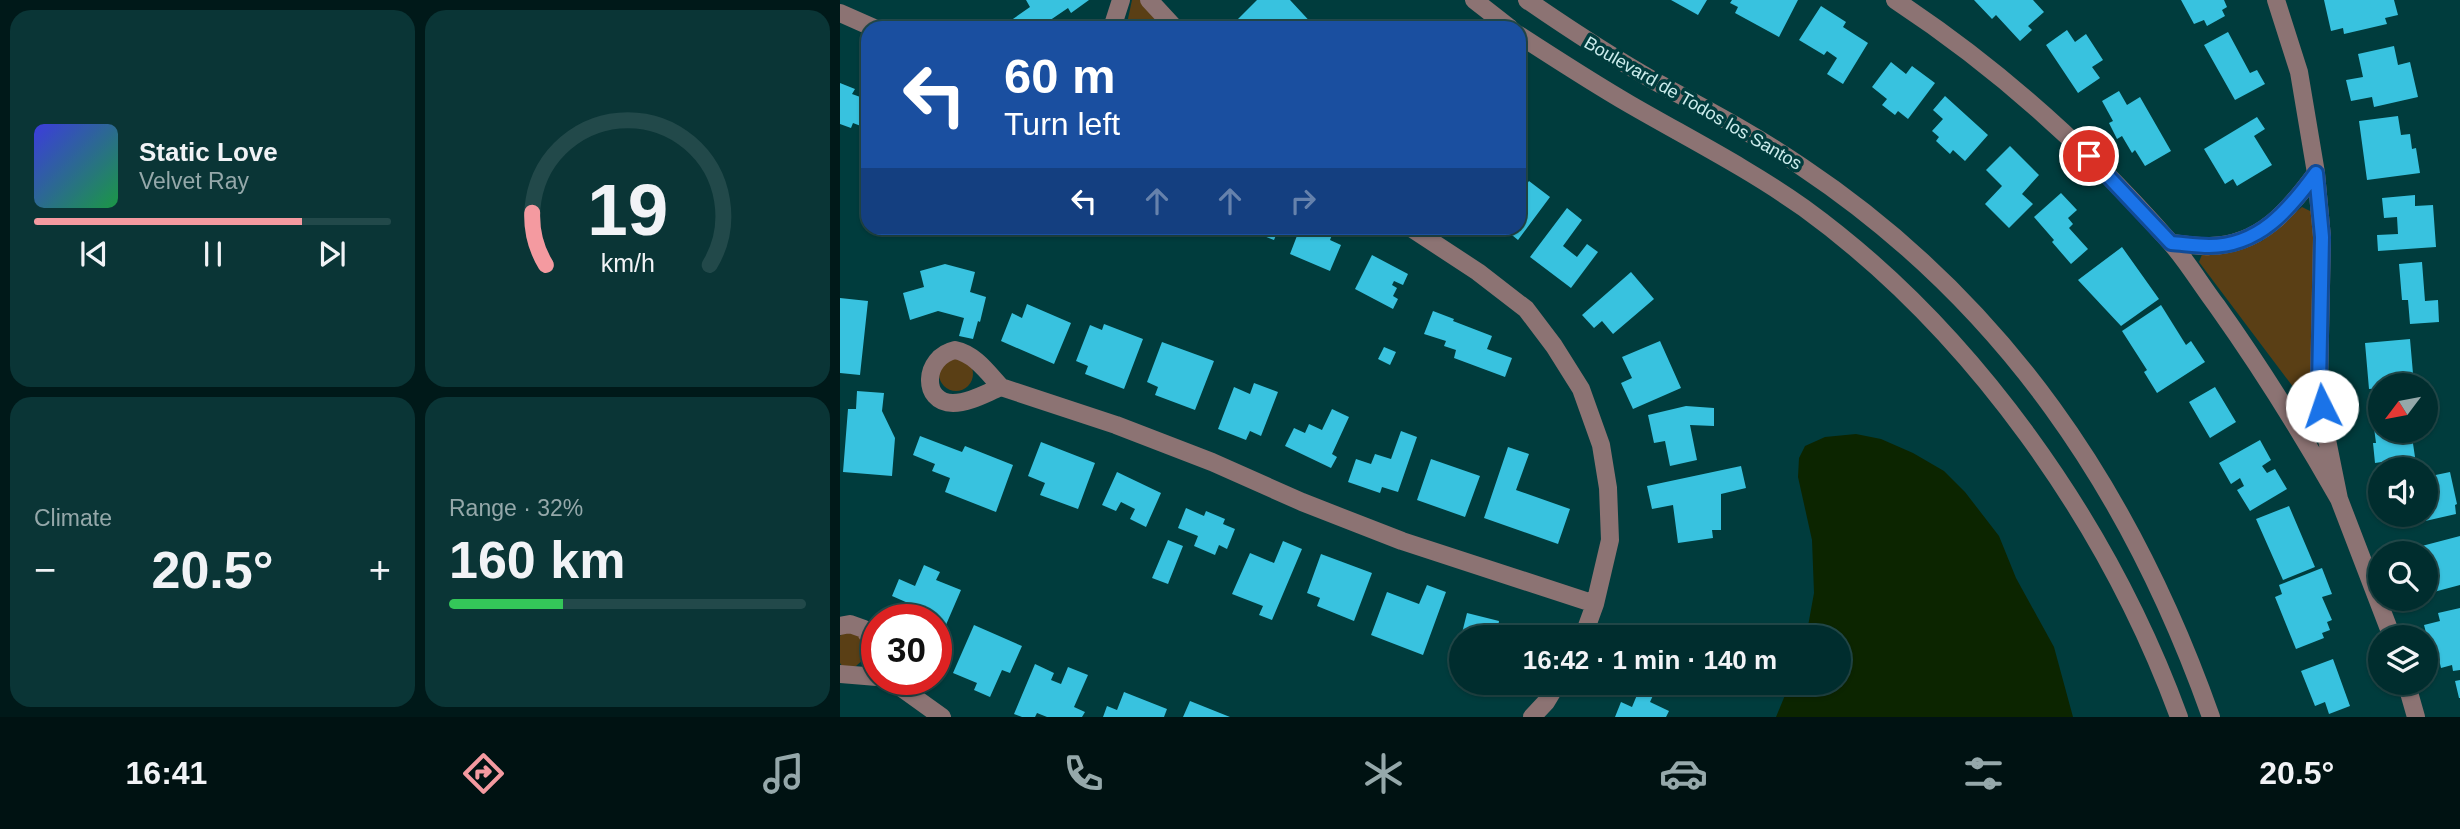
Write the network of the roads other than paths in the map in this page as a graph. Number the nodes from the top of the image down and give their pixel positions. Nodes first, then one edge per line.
1 (1121, 0) edge
2 (1149, 0) edge
3 (1474, 0) edge
4 (1527, 0) edge
5 (1895, 0) edge
6 (2276, 0) edge
7 (840, 13) edge
8 (1114, 21) edge
9 (1168, 21) edge
10 (1501, 21) edge
11 (861, 22) edge
12 (1526, 39) edge
13 (2316, 173) junction
14 (1422, 235) edge
15 (2171, 243) junction
16 (1001, 387) dead end
17 (2339, 499) junction
18 (1595, 604) junction
19 (1587, 625) edge
20 (2387, 625) edge
21 (840, 626) edge
22 (861, 628) edge
23 (840, 674) edge
24 (861, 676) edge
25 (911, 695) edge
26 (1550, 695) edge
27 (2410, 695) edge
28 (942, 717) edge
29 (1532, 717) edge
30 (2179, 717) edge
31 (2211, 717) edge
32 (2416, 717) edge

1 - 8 street
2 - 9 street
3 - 10 street
4 - 31 street, Boulevard de Todos los Santos
5 - 15 street
6 - 13 street
7 - 11 street
12 - 30 street, Boulevard de Todos los Santos
13 - 15 street
13 - 17 street
14 - 18 street
15 - 17 street
16 - 18 street
17 - 20 street
18 - 19 street
21 - 22 street
23 - 24 street
25 - 28 street
26 - 29 street
27 - 32 street

